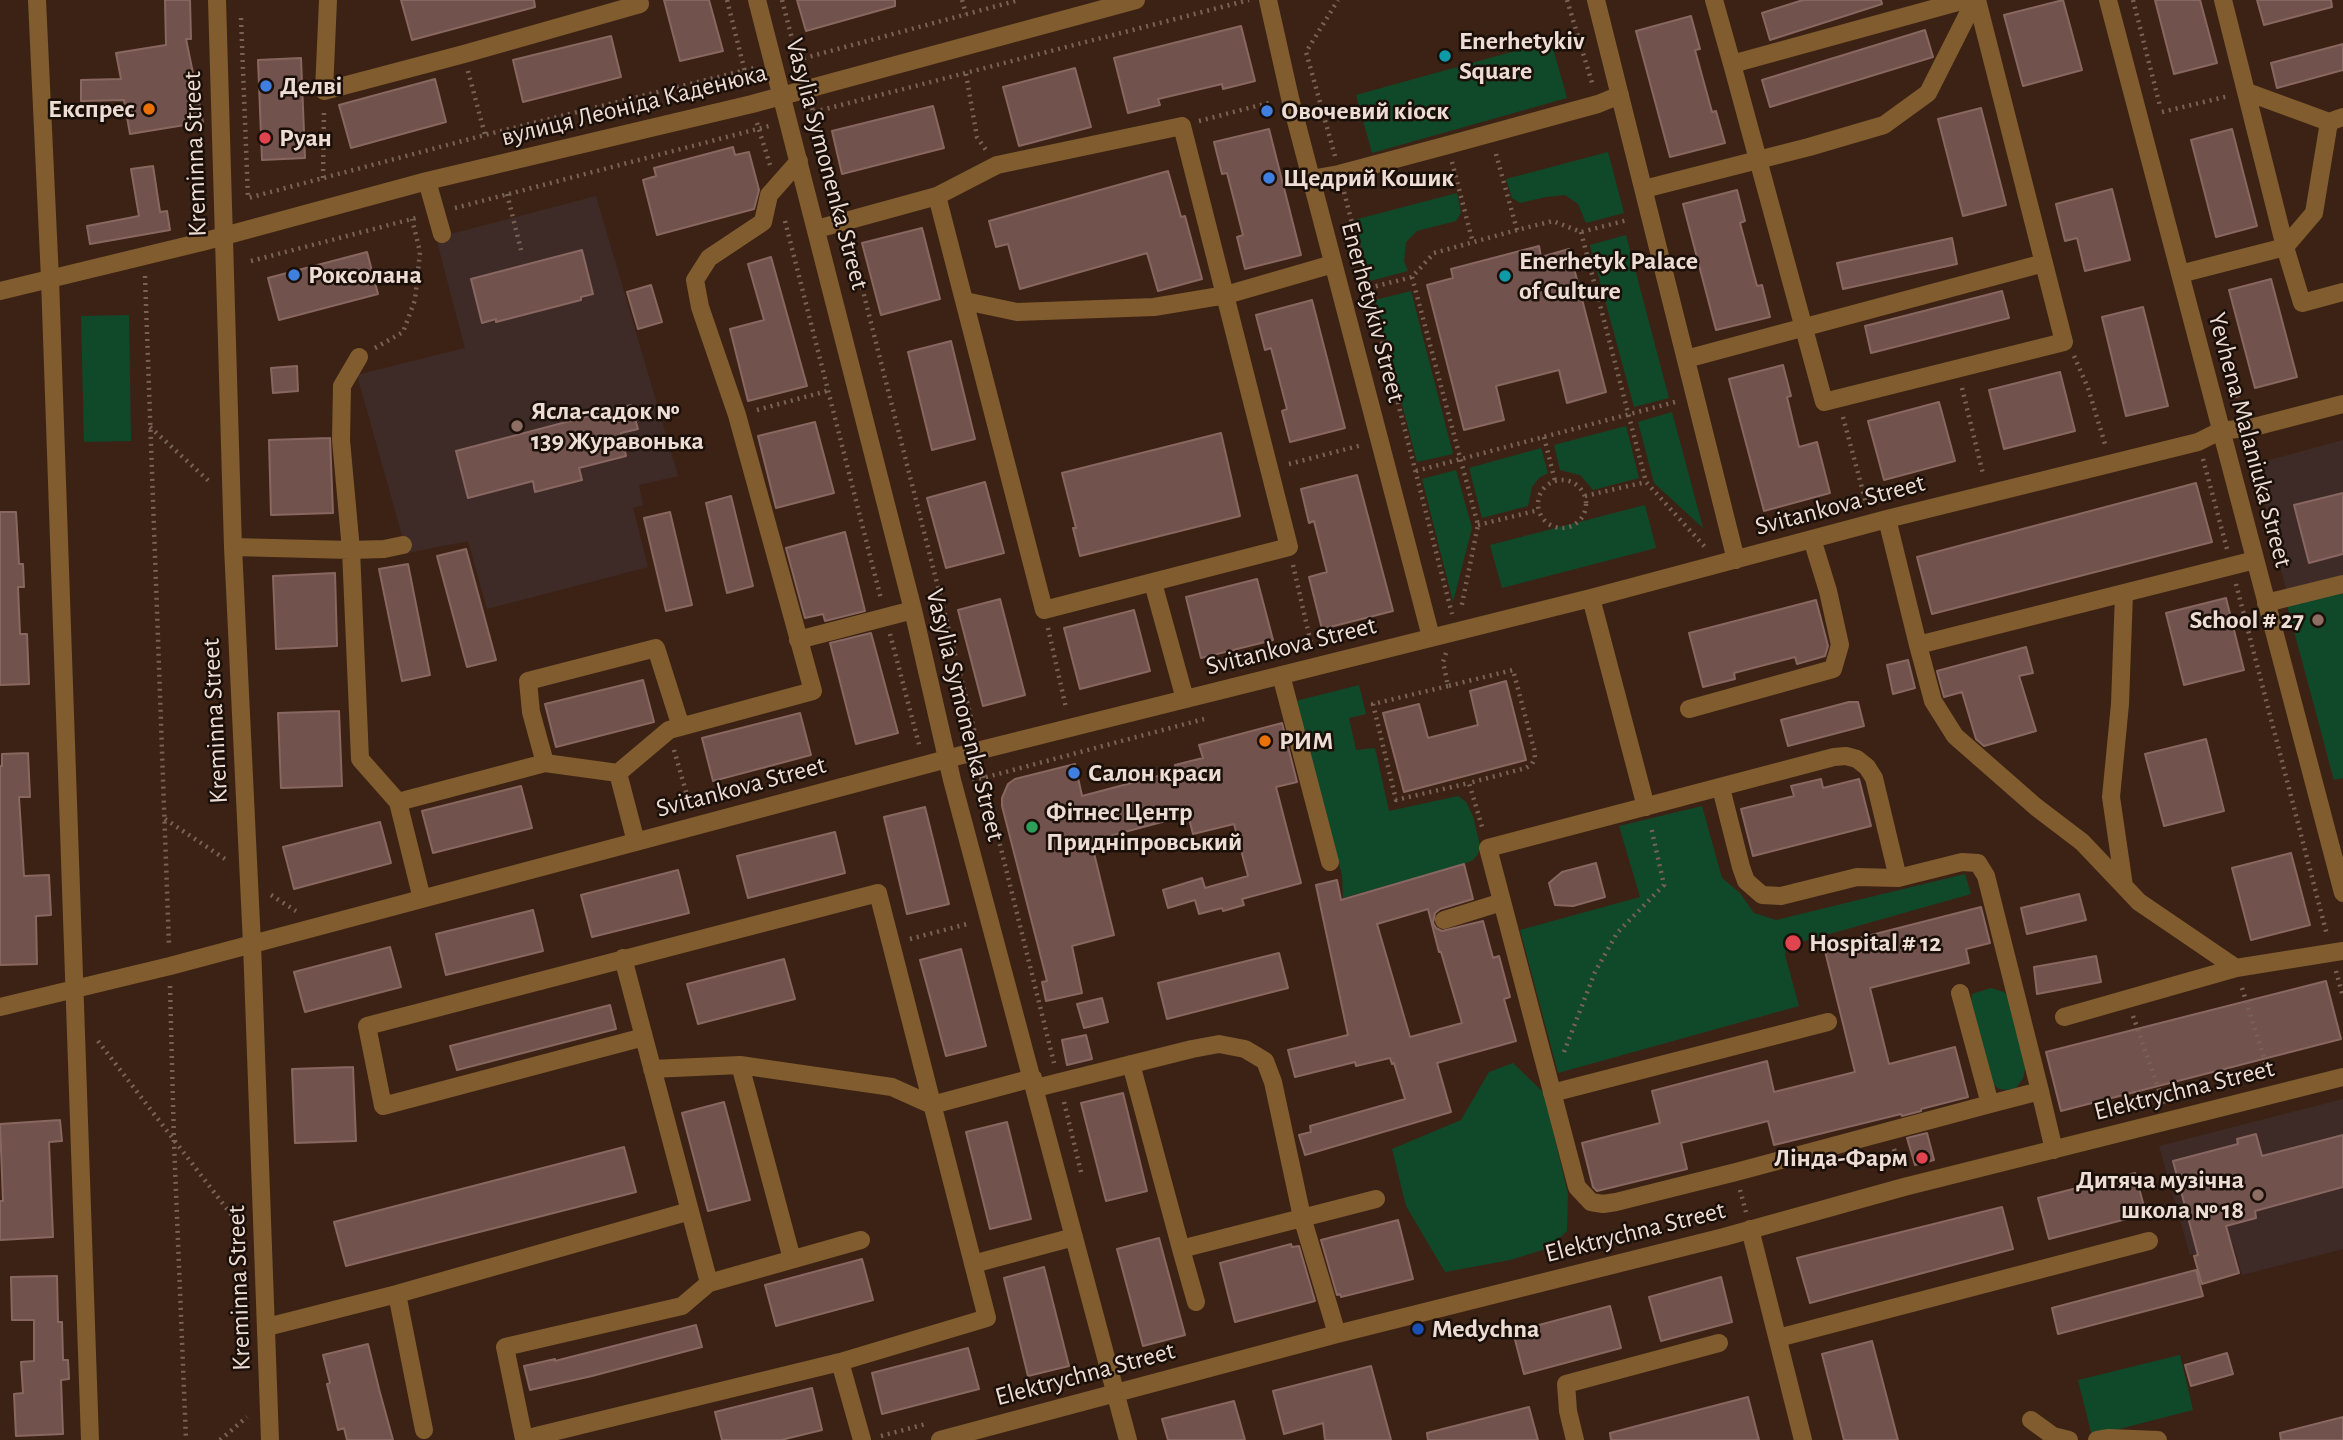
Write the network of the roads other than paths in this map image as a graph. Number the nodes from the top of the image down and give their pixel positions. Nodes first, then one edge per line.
1 (37, 0) edge
2 (217, 0) edge
3 (328, 0) edge
4 (639, 0) edge
5 (757, 0) edge
6 (1136, 0) edge
7 (1268, 0) edge
8 (1596, 0) edge
9 (1714, 0) edge
10 (1965, 0) edge
11 (1976, 0) edge
12 (2108, 0) edge
13 (2223, 0) edge
14 (1732, 64) junction
15 (2247, 92) junction
16 (782, 96) junction
17 (1620, 96) junction
18 (2336, 120) edge
19 (1757, 158) junction
20 (799, 161) junction
21 (1311, 179) junction
22 (427, 181) junction
23 (1644, 189) junction
24 (937, 196) junction
25 (817, 229) junction
26 (442, 234) dead end
27 (224, 236) junction
28 (2285, 247) junction
29 (2043, 263) junction
30 (1333, 264) junction
31 (2180, 274) junction
32 (50, 279) junction
33 (0, 291) edge
34 (2343, 292) edge
35 (1226, 295) junction
36 (965, 301) junction
37 (1802, 327) junction
38 (359, 357) road end
39 (1686, 359) junction
40 (2343, 404) edge
41 (2220, 431) junction
42 (1887, 519) junction
43 (1812, 539) junction
44 (403, 545) dead end
45 (233, 547) junction
46 (351, 550) junction
47 (2255, 560) junction
48 (1728, 562) junction
49 (1153, 583) junction
50 (2343, 584) edge
51 (2124, 593) junction
52 (1591, 598) junction
53 (2266, 603) junction
54 (913, 610) junction
55 (1431, 637) junction
56 (798, 640) junction
57 (1918, 645) junction
58 (1281, 675) junction
59 (1185, 699) junction
60 (1689, 709) dead end
61 (675, 728) junction
62 (947, 760) junction
63 (545, 763) junction
64 (618, 773) junction
65 (1721, 788) junction
66 (398, 802) junction
67 (1646, 807) junction
68 (636, 842) junction
69 (1330, 862) dead end
70 (1898, 878) junction
71 (2124, 887) junction
72 (2343, 893) edge
73 (422, 899) junction
74 (1502, 902) junction
75 (1444, 920) dead end
76 (251, 944) junction
77 (2343, 951) edge
78 (623, 958) junction
79 (2236, 968) junction
80 (73, 988) junction
81 (1960, 993) dead end
82 (0, 1007) edge
83 (2064, 1017) dead end
84 (1828, 1021) dead end
85 (644, 1037) junction
86 (1131, 1064) junction
87 (740, 1065) junction
88 (652, 1069) junction
89 (2343, 1077) edge
90 (1034, 1083) junction
91 (1552, 1089) junction
92 (2040, 1091) junction
93 (1990, 1104) junction
94 (932, 1105) junction
95 (2054, 1150) junction
96 (1376, 1199) dead end
97 (690, 1211) junction
98 (1302, 1217) junction
99 (1750, 1229) junction
100 (1074, 1237) junction
101 (861, 1240) dead end
102 (2149, 1241) dead end
103 (1181, 1249) junction
104 (792, 1259) junction
105 (973, 1264) junction
106 (709, 1283) junction
107 (397, 1294) junction
108 (1196, 1302) dead end
109 (267, 1327) junction
110 (1337, 1334) junction
111 (1777, 1338) junction
112 (1719, 1343) dead end
113 (840, 1362) junction
114 (1116, 1393) junction
115 (2031, 1420) dead end
116 (424, 1430) dead end
117 (89, 1440) edge
118 (270, 1440) edge
119 (862, 1440) edge
120 (940, 1440) edge
121 (1128, 1440) edge
122 (1575, 1440) edge
123 (1803, 1440) edge
124 (2069, 1440) edge
125 (2097, 1440) edge
126 (2158, 1440) edge

1 - 32 street
2 - 27 street, Kreminna Street
3 - 4 street
5 - 16 street, Vasylia Symonenka Street
6 - 16 street, вулиця Леоніда Каденюка
7 - 21 street, Enerhetykiv Street
8 - 17 street
9 - 14 street
10 - 14 street
11 - 19 street
11 - 29 street
12 - 31 street, Yevhena Malaniuka Street
13 - 15 street
14 - 19 street
15 - 18 street
15 - 28 street
16 - 20 street, Vasylia Symonenka Street
16 - 22 street, вулиця Леоніда Каденюка
17 - 21 street
17 - 23 street
18 - 28 street
19 - 23 street
19 - 37 street
20 - 25 street, Vasylia Symonenka Street
20 - 56 street
21 - 30 street, Enerhetykiv Street
22 - 26 street
22 - 27 street, вулиця Леоніда Каденюка
23 - 39 street
24 - 25 street
24 - 35 street
24 - 36 street
25 - 54 street, Vasylia Symonenka Street
27 - 32 street, вулиця Леоніда Каденюка
27 - 45 street, Kreminna Street
28 - 31 street
28 - 34 street
29 - 37 street
29 - 37 street
30 - 35 street
30 - 55 street, Enerhetykiv Street
31 - 41 street, Yevhena Malaniuka Street
32 - 33 street, вулиця Леоніда Каденюка
32 - 80 street
35 - 36 street
35 - 49 street
36 - 49 street
37 - 39 street
38 - 46 street
39 - 48 street
40 - 41 street, Svitankova Street
41 - 42 street, Svitankova Street
41 - 47 street, Yevhena Malaniuka Street
42 - 43 street, Svitankova Street
42 - 57 street
43 - 48 street, Svitankova Street
43 - 60 street
44 - 46 street
45 - 46 street
45 - 76 street, Kreminna Street
46 - 66 street
47 - 51 street
47 - 53 street, Yevhena Malaniuka Street
48 - 52 street, Svitankova Street
49 - 59 street
50 - 53 street
51 - 57 street
51 - 71 street
52 - 55 street, Svitankova Street
52 - 67 street
53 - 72 street, Yevhena Malaniuka Street
54 - 56 street
54 - 62 street, Vasylia Symonenka Street
55 - 58 street, Svitankova Street
56 - 61 street
57 - 71 street
58 - 59 street, Svitankova Street
58 - 69 street
59 - 62 street, Svitankova Street
61 - 63 street
61 - 64 street
62 - 68 street, Svitankova Street
62 - 90 street, Vasylia Symonenka Street
63 - 64 street
63 - 66 street
64 - 68 street
65 - 67 street
65 - 70 street
65 - 70 street
66 - 73 street
67 - 74 street
68 - 73 street, Svitankova Street
70 - 92 street
71 - 79 street
73 - 76 street, Svitankova Street
74 - 75 street
74 - 91 street
76 - 80 street, Svitankova Street
76 - 109 street, Kreminna Street
77 - 79 street
78 - 85 street
78 - 85 street
78 - 94 street
79 - 83 street
80 - 82 street, Svitankova Street
80 - 117 street
81 - 93 street
84 - 91 street
85 - 88 street
86 - 90 street
86 - 98 street
86 - 103 street
87 - 88 street
87 - 94 street
87 - 104 street
88 - 97 street
89 - 95 street, Elektrychna Street
90 - 94 street
90 - 100 street, Vasylia Symonenka Street
91 - 93 street
92 - 93 street
92 - 95 street
94 - 105 street
95 - 99 street, Elektrychna Street
96 - 98 street
97 - 106 street
97 - 107 street
98 - 103 street
98 - 110 street
99 - 110 street, Elektrychna Street
99 - 111 street
100 - 105 street
100 - 114 street, Vasylia Symonenka Street
101 - 104 street
102 - 111 street
103 - 108 street
104 - 106 street
105 - 113 street
106 - 113 street
107 - 109 street
107 - 116 street
109 - 118 street, Kreminna Street
110 - 114 street, Elektrychna Street
111 - 123 street
112 - 122 street
113 - 119 street
114 - 120 street, Elektrychna Street
114 - 121 street, Vasylia Symonenka Street
115 - 124 street
125 - 126 street

